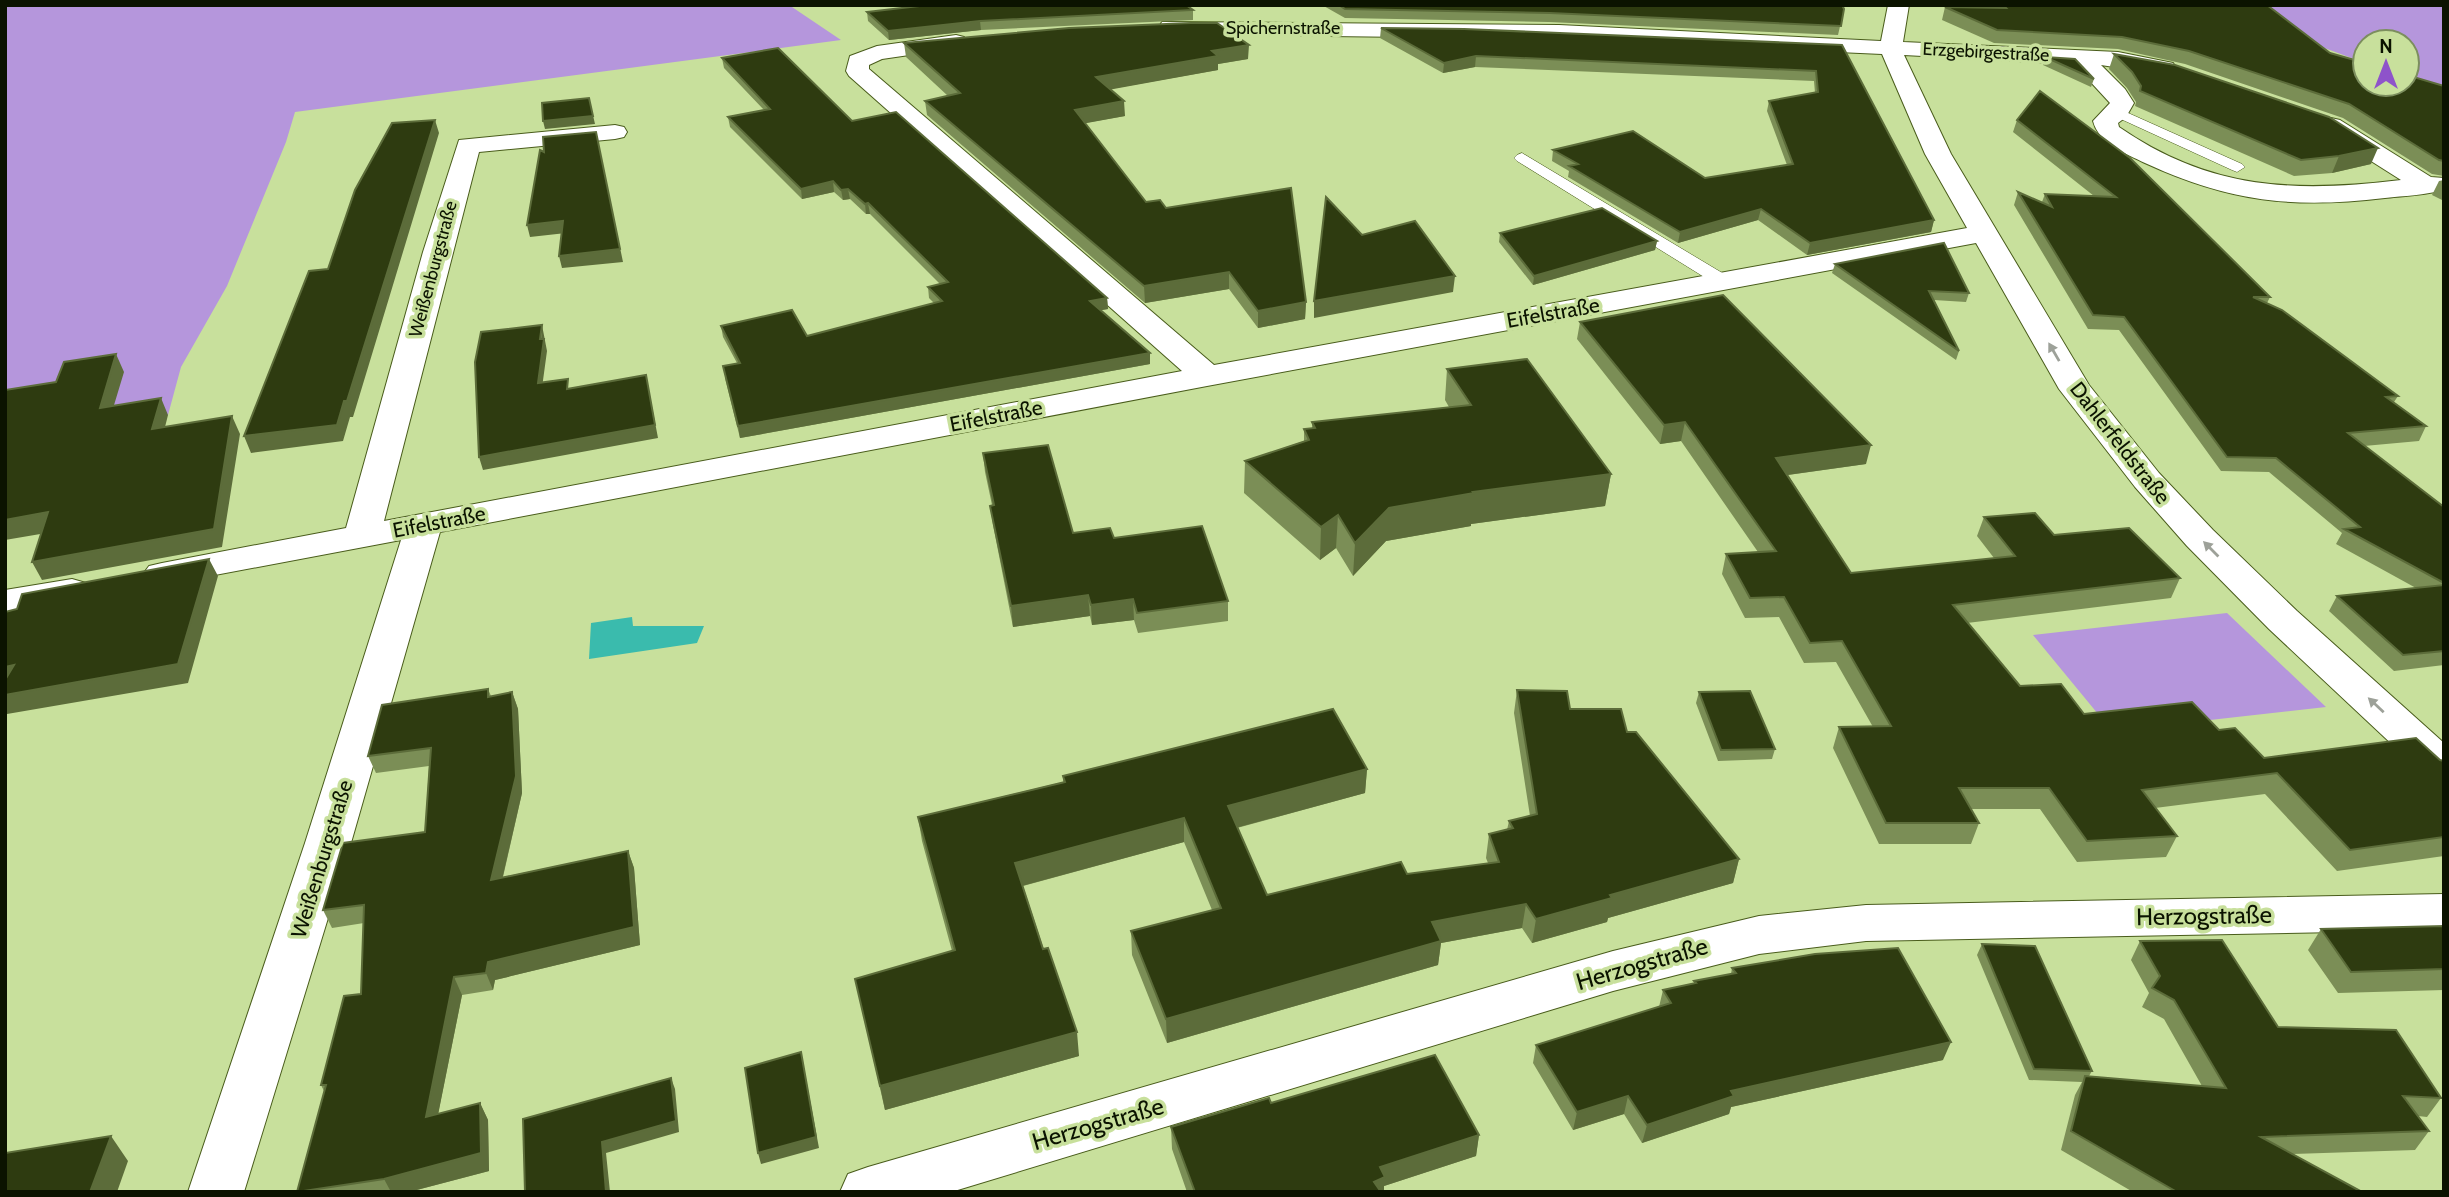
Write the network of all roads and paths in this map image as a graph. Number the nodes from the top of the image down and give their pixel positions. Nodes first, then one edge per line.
1 (1899, 5) edge
2 (1152, 27) edge
3 (985, 40) edge
4 (1891, 48) junction
5 (2080, 57) junction
6 (2187, 75) edge
7 (2117, 112) junction
8 (2309, 116) edge
9 (615, 132) dead end
10 (1522, 158) dead end
11 (2237, 167) dead end
12 (2435, 184) edge
13 (1986, 233) junction
14 (1723, 281) junction
15 (1207, 376) junction
16 (424, 525) junction
17 (362, 536) junction
18 (5, 602) edge
19 (2444, 768) edge
20 (2444, 912) edge
21 (216, 1192) edge
22 (869, 1192) edge

1 - 4 street
2 - 4 street, Spichernstraße
3 - 15 street
4 - 5 street, Erzgebirgestraße
4 - 13 street, Dahlerfeldstraße
5 - 6 street, Erzgebirgestraße
5 - 7 street, Erzgebirgestraße
7 - 11 lane
7 - 12 street, Erzgebirgestraße
8 - 12 street, Erzgebirgestraße
9 - 17 street, Weißenburgstraße
10 - 14 lane
13 - 14 street, Eifelstraße
19 -> 13 street, Dahlerfeldstraße
14 - 15 street, Eifelstraße
15 - 16 street, Eifelstraße
16 - 17 street, Eifelstraße
16 - 21 street, Weißenburgstraße
17 - 18 street, Eifelstraße
20 - 22 street, Herzogstraße

